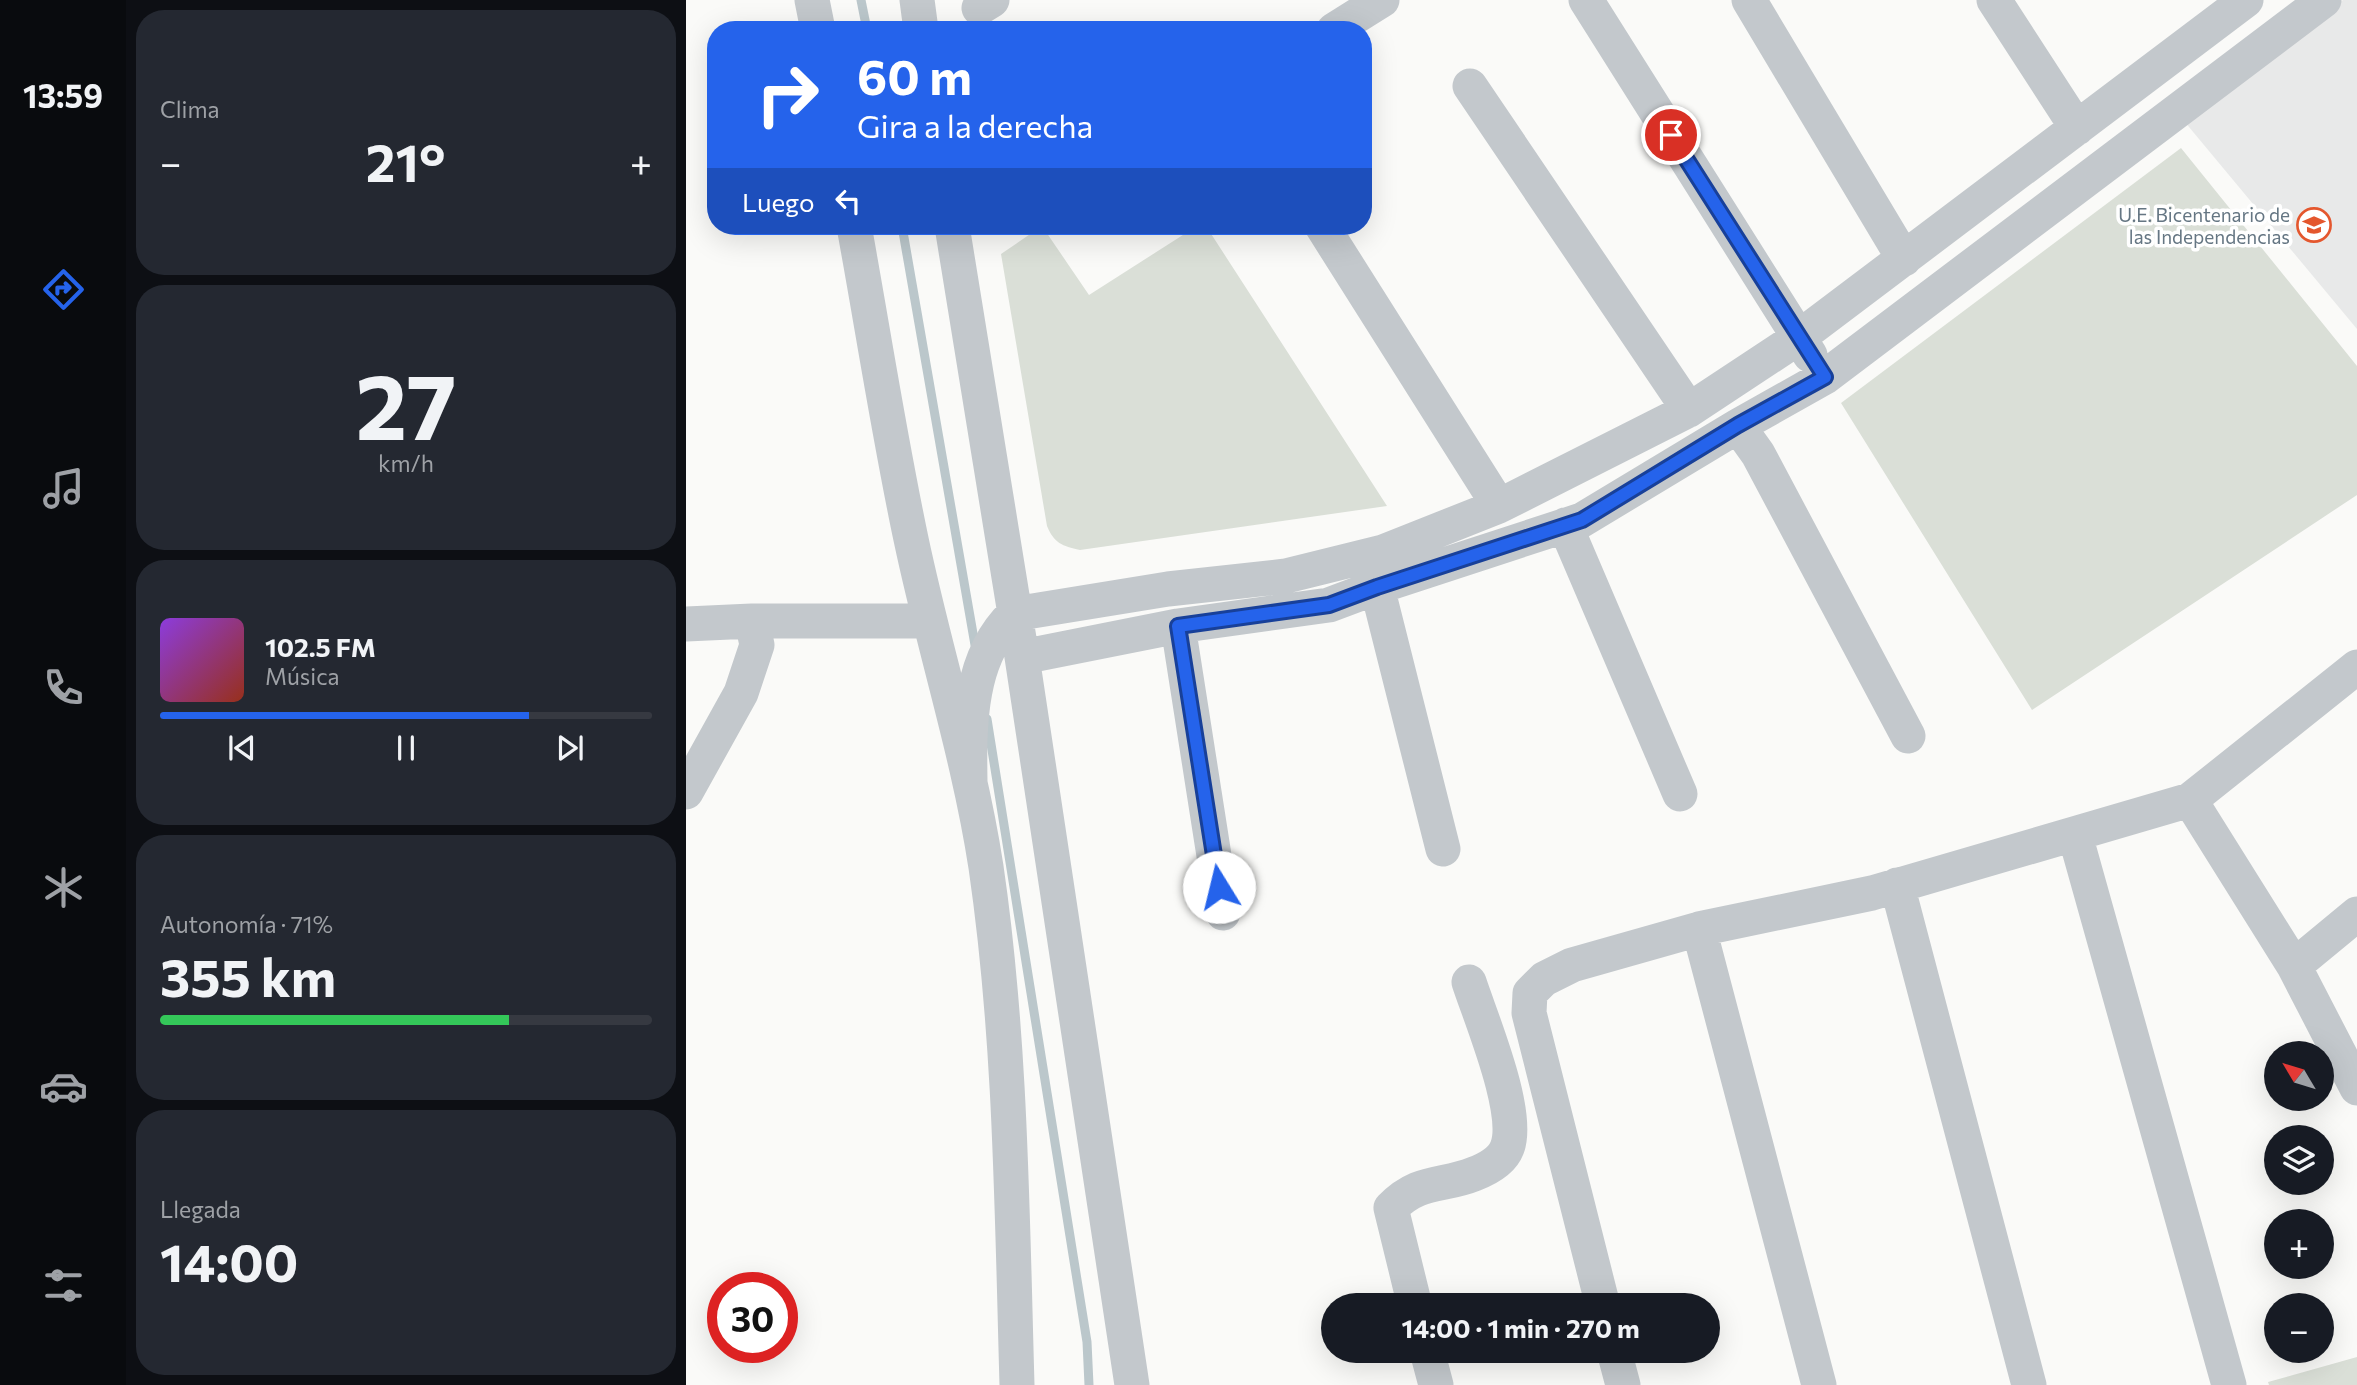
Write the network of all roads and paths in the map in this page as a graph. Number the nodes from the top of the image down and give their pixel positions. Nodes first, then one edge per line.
1 (812, 0) edge
2 (916, 0) edge
3 (1382, 0) edge
4 (1586, 0) edge
5 (1749, 0) edge
6 (1994, 0) edge
7 (2324, 0) edge
8 (2239, 2) edge
9 (816, 21) edge
10 (920, 21) edge
11 (1348, 21) edge
12 (1469, 86) dead end
13 (2077, 128) junction
14 (856, 235) edge
15 (953, 235) edge
16 (1328, 235) edge
17 (1904, 259) junction
18 (1798, 338) junction
19 (1825, 377) junction
20 (1689, 410) junction
21 (1738, 425) junction
22 (1499, 506) junction
23 (1564, 525) junction
24 (1377, 587) junction
25 (1014, 614) junction
26 (752, 621) junction
27 (930, 621) junction
28 (686, 624) edge
29 (1178, 626) junction
30 (1022, 657) junction
31 (2357, 667) edge
32 (1908, 736) dead end
33 (970, 782) junction
34 (686, 792) edge
35 (1680, 794) dead end
36 (2190, 800) junction
37 (2075, 835) junction
38 (1443, 849) dead end
39 (1897, 885) junction
40 (1223, 913) dead end
41 (2357, 914) edge
42 (1699, 929) junction
43 (2294, 966) junction
44 (1469, 982) dead end
45 (2357, 1088) edge
46 (1412, 1293) edge
47 (1600, 1293) edge
48 (1430, 1363) edge
49 (1617, 1363) edge
50 (1017, 1385) edge
51 (1132, 1385) edge
52 (1436, 1385) edge
53 (1623, 1385) edge
54 (1819, 1385) edge
55 (2029, 1385) edge
56 (2229, 1385) edge

1 - 9 street
2 - 10 street
3 - 11 street
4 - 18 street
5 - 17 street
6 - 13 street
7 - 19 street
8 - 13 street
12 - 20 street
13 - 17 street
14 - 27 street
15 - 25 street
16 - 22 street
17 - 18 street
18 - 19 street
18 - 20 street
19 - 21 street
20 - 22 street
21 - 23 street
21 - 32 street
22 - 25 street
23 - 24 street
23 - 35 street
24 - 29 street
24 - 38 street
25 - 30 street
25 - 33 street
26 - 27 street
26 - 28 street
26 - 34 street
27 - 33 street
29 - 30 street
29 - 40 street
30 - 51 street
31 - 36 street
33 - 50 street
36 - 37 street
36 - 43 street
37 - 39 street
37 - 56 street
39 - 42 street
39 - 55 street
41 - 43 street
42 - 47 street
42 - 54 street
43 - 45 street
44 - 46 street
48 - 52 street
49 - 53 street

